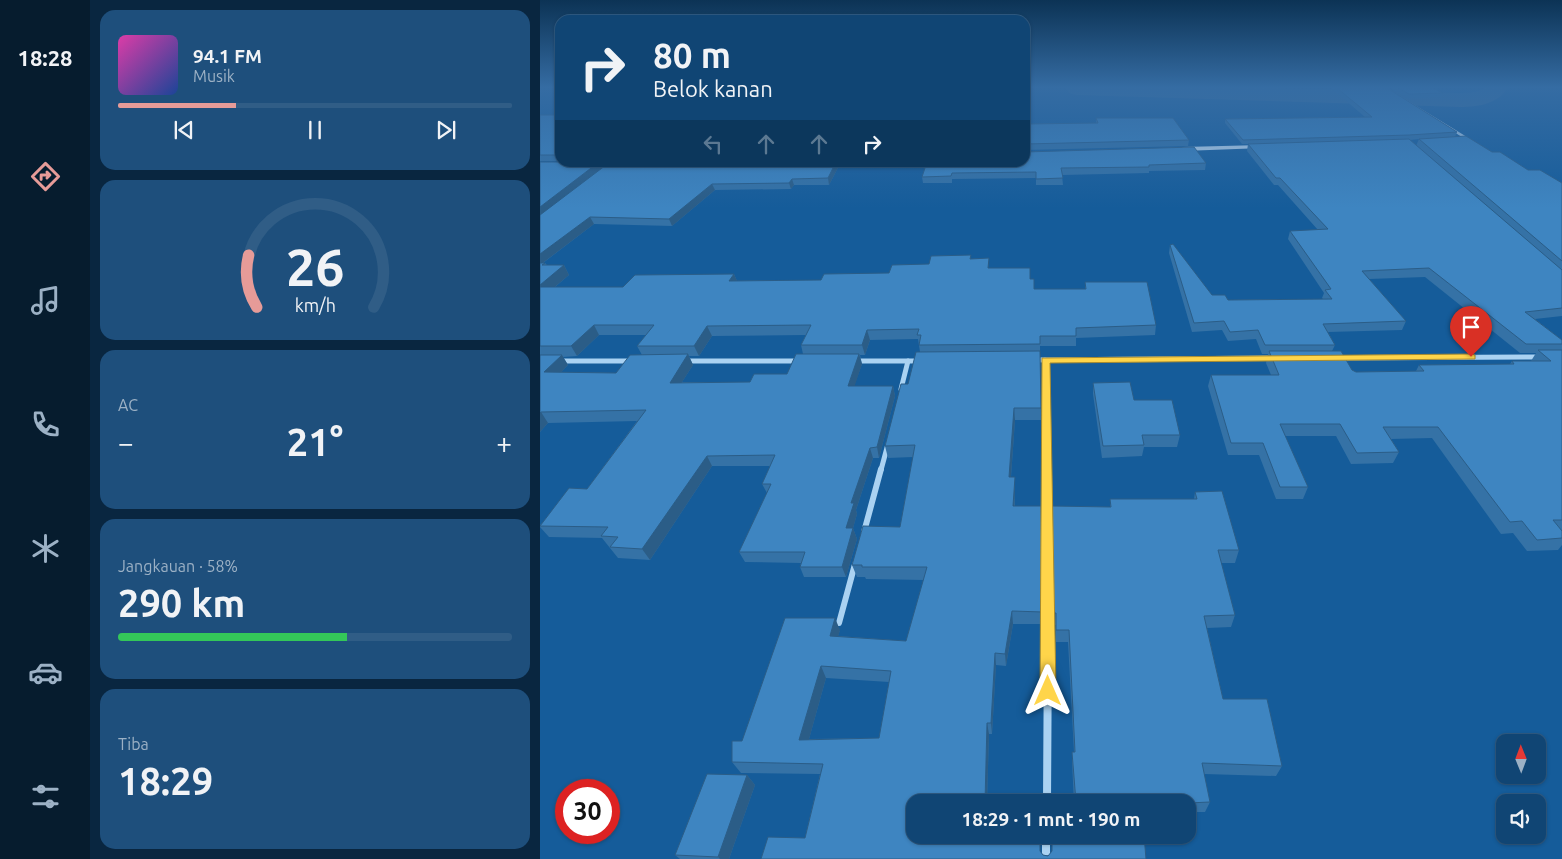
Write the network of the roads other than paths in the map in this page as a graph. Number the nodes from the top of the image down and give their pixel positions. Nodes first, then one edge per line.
1 (1451, 128) edge
2 (1450, 141) edge
3 (1269, 147) edge
4 (1181, 149) edge
5 (1543, 357) edge
6 (1283, 358) edge
7 (1332, 358) edge
8 (1026, 360) edge
9 (1045, 360) junction
10 (550, 361) edge
11 (639, 361) edge
12 (679, 361) edge
13 (808, 361) edge
14 (848, 361) edge
15 (908, 361) junction
16 (928, 361) edge
17 (900, 396) edge
18 (888, 442) edge
19 (862, 537) edge
20 (857, 556) edge
21 (839, 623) dead end
22 (1047, 794) edge
23 (1046, 844) edge
24 (1046, 859) edge

1 - 2 street
3 - 4 street
5 - 7 street
6 - 9 street
8 - 9 street
9 - 22 street
10 - 11 street
12 - 13 street
14 - 15 street
15 - 16 street
15 - 17 street
18 - 19 street
20 - 21 street
23 - 24 street

